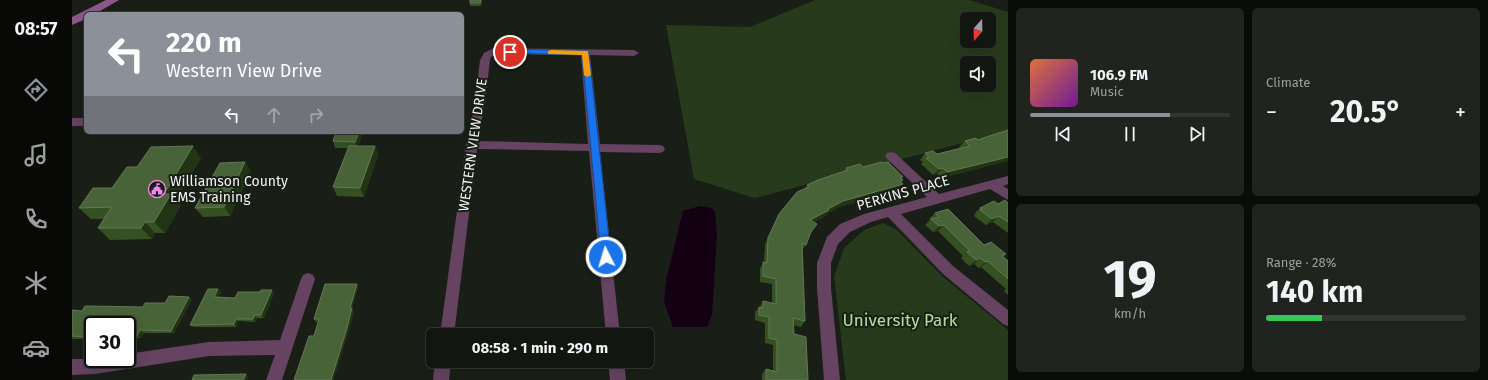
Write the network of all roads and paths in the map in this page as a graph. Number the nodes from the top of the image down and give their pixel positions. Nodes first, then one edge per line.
1 (114, 0) edge
2 (90, 12) edge
3 (84, 15) edge
4 (72, 22) edge
5 (585, 53) junction
6 (634, 53) dead end
7 (72, 122) edge
8 (84, 122) edge
9 (472, 144) junction
10 (595, 147) junction
11 (658, 149) dead end
12 (891, 156) dead end
13 (1008, 180) edge
14 (992, 184) junction
15 (1008, 195) edge
16 (937, 199) junction
17 (890, 211) junction
18 (308, 279) dead end
19 (1008, 319) edge
20 (448, 328) edge
21 (612, 328) edge
22 (286, 347) junction
23 (72, 367) edge
24 (442, 368) edge
25 (617, 368) edge
26 (274, 380) edge
27 (441, 380) edge
28 (618, 380) edge
29 (832, 380) edge

1 - 2 main road
3 - 4 main road
5 - 6 street, WESTERN VIEW DRIVE
5 - 9 street, WESTERN VIEW DRIVE
5 - 10 street
7 - 8 street
9 - 10 street
9 - 20 street, WESTERN VIEW DRIVE
10 - 11 street
10 - 21 street
12 - 16 street
13 - 14 street, PERKINS PLACE
14 - 15 street
14 - 16 street, PERKINS PLACE
16 - 17 street, PERKINS PLACE
17 - 19 street
17 - 29 street, PERKINS PLACE
18 - 22 street
22 - 23 street
22 - 26 street
24 - 27 street
25 - 28 street

